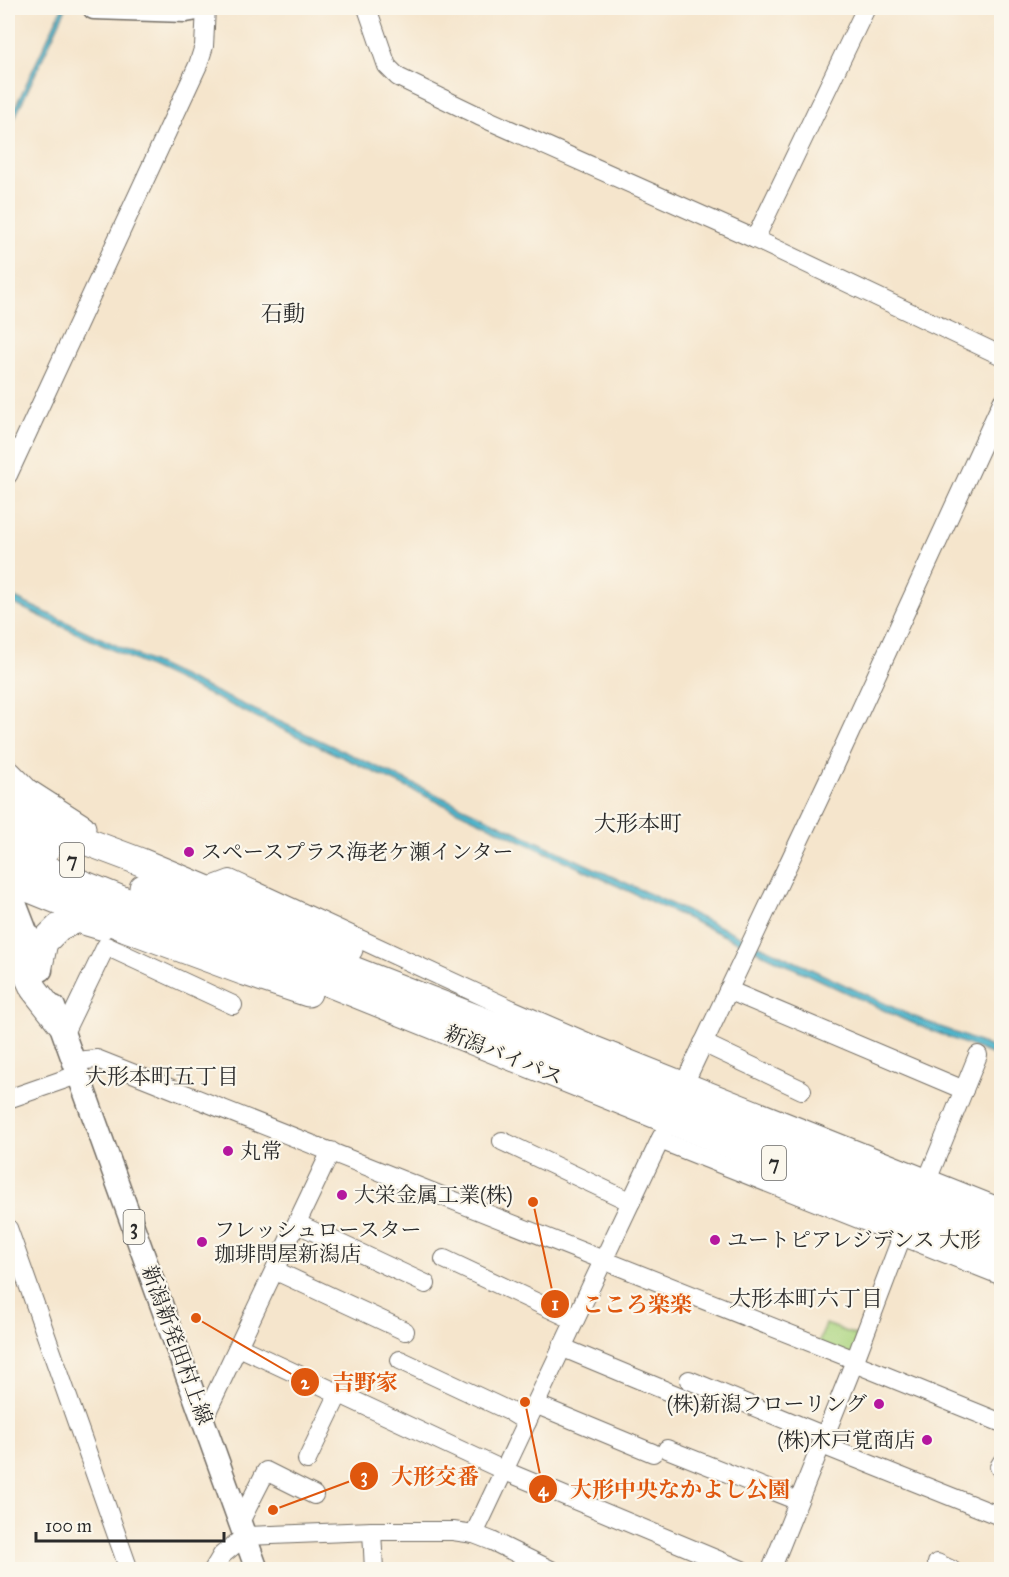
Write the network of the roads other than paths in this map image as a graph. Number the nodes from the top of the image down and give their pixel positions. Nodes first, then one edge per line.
1 (94, 8) edge
2 (205, 8) edge
3 (367, 8) edge
4 (866, 8) edge
5 (755, 239) junction
6 (1002, 356) edge
7 (1002, 402) edge
8 (8, 475) edge
9 (8, 774) edge
10 (8, 812) edge
11 (8, 834) edge
12 (8, 854) edge
13 (8, 880) edge
14 (134, 883) junction
15 (8, 885) edge
16 (206, 888) junction
17 (8, 941) edge
18 (217, 962) junction
19 (39, 966) junction
20 (728, 990) junction
21 (233, 1005) dead end
22 (62, 1028) junction
23 (703, 1043) junction
24 (568, 1054) junction
25 (978, 1055) dead end
26 (77, 1067) junction
27 (546, 1072) junction
28 (685, 1082) junction
29 (802, 1090) dead end
30 (964, 1090) junction
31 (8, 1100) edge
32 (502, 1141) dead end
33 (331, 1151) junction
34 (928, 1178) junction
35 (631, 1202) junction
36 (1002, 1209) edge
37 (298, 1224) junction
38 (1002, 1227) edge
39 (8, 1228) edge
40 (902, 1236) junction
41 (1002, 1254) edge
42 (444, 1259) dead end
43 (603, 1260) junction
44 (276, 1271) junction
45 (1002, 1276) edge
46 (426, 1284) dead end
47 (574, 1320) junction
48 (405, 1331) dead end
49 (239, 1347) junction
50 (561, 1347) junction
51 (400, 1360) dead end
52 (855, 1362) junction
53 (689, 1380) dead end
54 (339, 1393) junction
55 (681, 1397) dead end
56 (535, 1404) junction
57 (203, 1420) junction
58 (527, 1422) junction
59 (1002, 1423) edge
60 (824, 1440) junction
61 (307, 1460) dead end
62 (505, 1471) junction
63 (314, 1495) dead end
64 (798, 1501) junction
65 (1002, 1517) edge
66 (243, 1529) junction
67 (372, 1531) junction
68 (474, 1534) junction
69 (129, 1569) edge
70 (213, 1569) edge
71 (256, 1569) edge
72 (374, 1569) edge
73 (552, 1569) edge
74 (742, 1569) edge
75 (771, 1569) edge

1 - 2 main road
2 - 8 street
3 - 5 street
4 - 5 street
5 - 6 street
7 - 20 street
9 - 14 highway
10 - 14 highway
11 - 14 highway, 新潟バイパス / 7
12 - 14 highway, 新潟バイパス / 7
13 - 18 highway
14 - 16 highway
14 - 24 highway, 新潟バイパス / 7
14 - 27 highway, 新潟バイパス / 7
15 - 19 main road, 新潟新発田村上線 / 3
16 - 24 highway
16 - 28 street
17 - 22 highway
18 - 19 highway
18 - 27 highway
19 - 22 main road, 新潟新発田村上線 / 3
20 - 23 street
20 - 30 street
21 - 22 street
22 - 26 main road, 新潟新発田村上線 / 3
23 - 28 street
23 - 29 street
24 - 38 highway, 新潟バイパス / 7
25 - 30 street
26 - 31 street
26 - 33 street
26 - 57 main road, 新潟新発田村上線 / 3
27 - 41 highway, 新潟バイパス / 7
28 - 34 street
30 - 34 street
32 - 35 street
33 - 37 street
33 - 43 street
34 - 36 street
35 - 40 street
35 - 43 street
37 - 44 street
37 - 46 street
39 - 69 street
40 - 45 street
40 - 52 street
42 - 47 street
43 - 47 street
43 - 52 street
44 - 48 street
44 - 49 street
47 - 50 street
49 - 54 street
49 - 57 street
50 - 55 street
50 - 56 street
51 - 58 street
52 - 59 street
52 - 60 street
53 - 60 street
54 - 61 street
54 - 62 street
56 - 58 street
56 - 64 street
57 - 66 main road, 新潟新発田村上線 / 3
58 - 62 street
60 - 64 street
60 - 65 street
62 - 68 street
62 - 74 street
63 - 66 street
64 - 75 street
66 - 67 street
66 - 70 street
66 - 71 main road, 新潟新発田村上線 / 3
67 - 68 street
67 - 72 street
68 - 73 street

